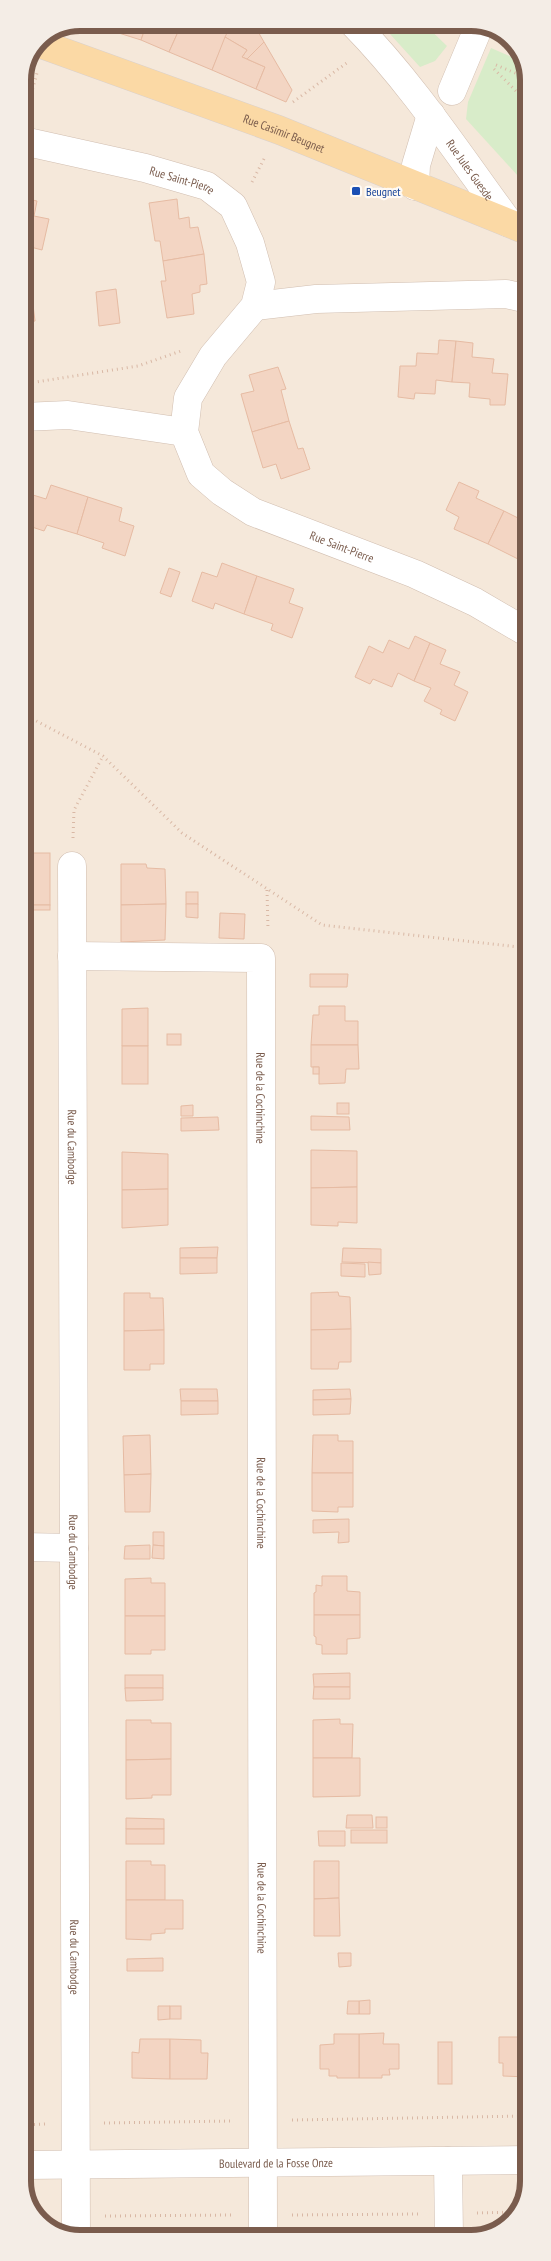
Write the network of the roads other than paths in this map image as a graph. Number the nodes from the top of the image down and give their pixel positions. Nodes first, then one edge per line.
1 (361, 31) edge
2 (477, 32) edge
3 (45, 47) edge
4 (452, 91) dead end
5 (431, 115) junction
6 (31, 131) edge
7 (415, 186) junction
8 (518, 227) edge
9 (520, 297) edge
10 (256, 306) junction
11 (31, 417) edge
12 (184, 432) junction
13 (520, 629) edge
14 (72, 866) road end
15 (72, 956) junction
16 (31, 1547) edge
17 (74, 1548) junction
18 (520, 2160) edge
19 (448, 2161) junction
20 (263, 2162) junction
21 (31, 2164) edge
22 (75, 2164) junction
23 (76, 2230) edge
24 (263, 2230) edge
25 (449, 2230) edge

1 - 5 street, Rue Jules Guesde
2 - 4 street
3 - 7 main road, Rue Casimir Beugnet
5 - 7 street
5 - 8 street, Rue Jules Guesde
6 - 10 street, Rue Saint-Pierre
7 - 8 main road, Rue Casimir Beugnet
9 - 10 street
10 - 12 street, Rue Saint-Pierre
11 - 12 street
12 - 13 street, Rue Saint-Pierre
14 - 15 street, Rue du Cambodge
15 - 17 street, Rue du Cambodge
15 - 20 street, Rue de la Cochinchine
16 - 17 street
17 - 22 street, Rue du Cambodge
18 - 19 street, Boulevard de la Fosse Onze
19 - 20 street, Boulevard de la Fosse Onze
19 - 25 street
20 - 22 street, Boulevard de la Fosse Onze
20 - 24 street, Rue de la Cochinchine
21 - 22 street, Boulevard de la Fosse Onze
22 - 23 street, Rue du Cambodge

